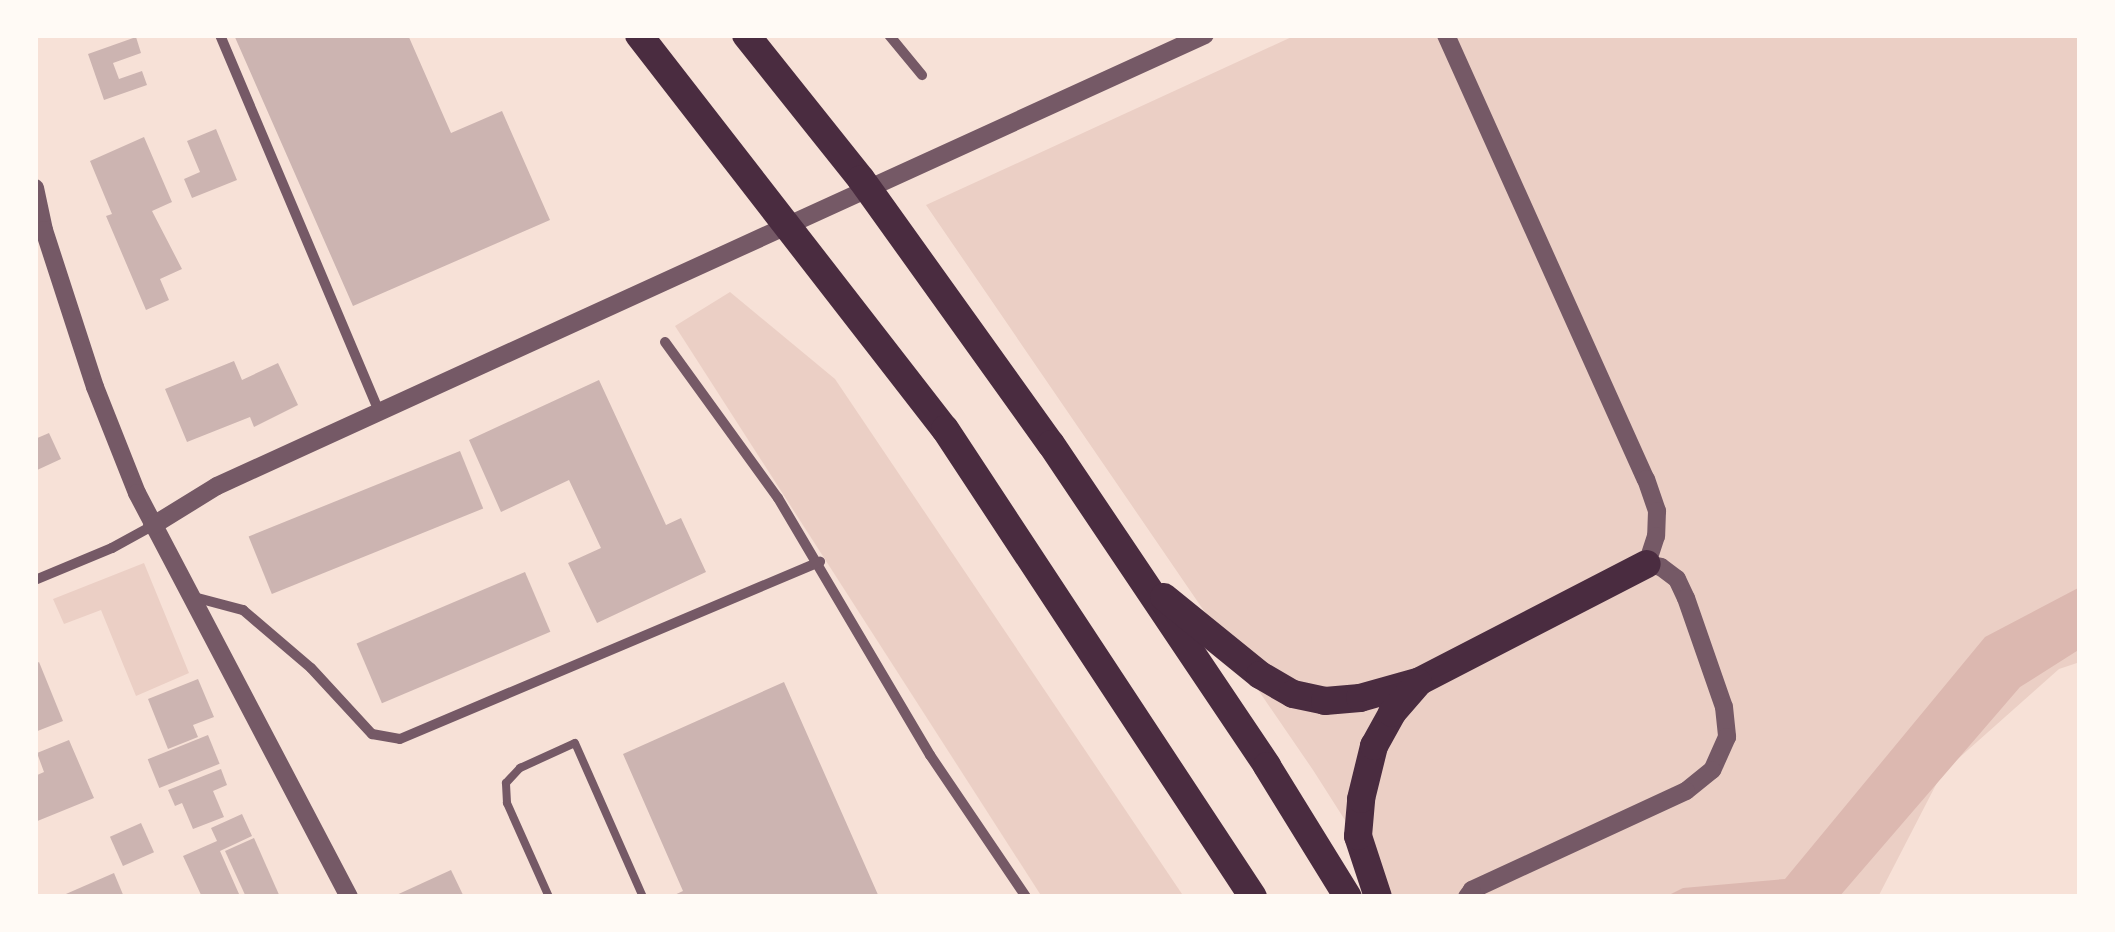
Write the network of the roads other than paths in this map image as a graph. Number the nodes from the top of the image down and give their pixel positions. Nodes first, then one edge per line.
1 (220, 35) edge
2 (639, 35) edge
3 (746, 35) edge
4 (888, 35) edge
5 (1205, 35) edge
6 (1446, 35) edge
7 (922, 75) dead end
8 (35, 188) edge
9 (39, 231) edge
10 (665, 342) dead end
11 (380, 414) junction
12 (152, 526) junction
13 (820, 562) junction
14 (1647, 564) junction
15 (1130, 566) junction
16 (35, 580) edge
17 (188, 596) junction
18 (1420, 681) junction
19 (1202, 815) junction
20 (1470, 893) edge
21 (349, 897) edge
22 (550, 897) edge
23 (643, 897) edge
24 (1026, 897) edge
25 (1238, 897) edge
26 (1253, 897) edge
27 (1348, 897) edge
28 (1378, 897) edge

1 - 11 street
2 - 19 highway
3 - 15 highway
4 - 7 street
5 - 11 street
6 - 14 street
8 - 9 street
9 - 12 street
10 - 13 street
11 - 12 street
12 - 16 street
12 - 17 street
13 - 17 street
13 - 24 street
14 - 18 highway
14 - 20 street
15 - 18 highway
15 - 27 highway
17 - 21 street
18 - 28 highway
19 - 25 highway
19 - 26 highway
22 - 23 lane

